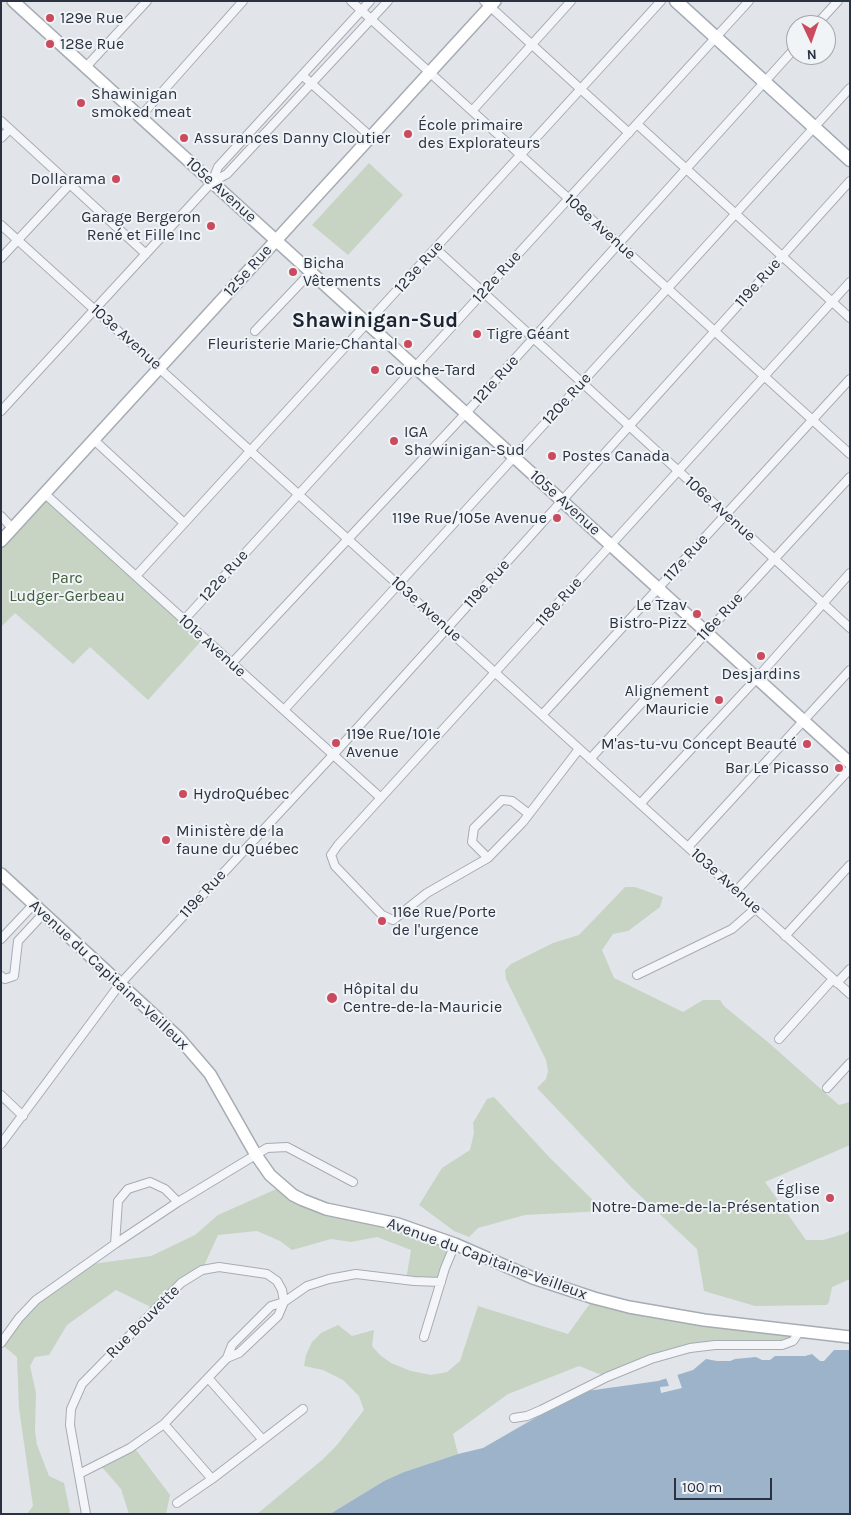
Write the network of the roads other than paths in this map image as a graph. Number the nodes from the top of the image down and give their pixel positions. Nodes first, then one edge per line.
1 (147, 1) edge
2 (243, 1) edge
3 (351, 1) edge
4 (370, 1) edge
5 (388, 1) edge
6 (571, 1) edge
7 (662, 1) edge
8 (676, 1) edge
9 (749, 1) edge
10 (838, 1) edge
11 (17, 2) edge
12 (490, 3) edge
13 (361, 11) junction
14 (825, 15) edge
15 (371, 20) junction
16 (716, 38) junction
17 (532, 45) junction
18 (786, 58) edge
19 (86, 68) junction
20 (430, 73) junction
21 (302, 75) junction
22 (765, 82) junction
23 (311, 84) junction
24 (850, 88) edge
25 (581, 90) junction
26 (472, 111) junction
27 (140, 117) junction
28 (1, 121) edge
29 (637, 124) junction
30 (814, 126) junction
31 (10, 129) junction
32 (629, 133) junction
33 (371, 137) junction
34 (1, 138) edge
35 (239, 143) junction
36 (248, 152) junction
37 (521, 156) junction
38 (850, 160) edge
39 (686, 169) junction
40 (850, 181) edge
41 (212, 182) junction
42 (70, 184) junction
43 (569, 199) junction
44 (735, 214) junction
45 (1, 225) edge
46 (18, 240) junction
47 (276, 240) junction
48 (619, 244) junction
49 (436, 249) junction
50 (146, 254) junction
51 (782, 256) junction
52 (1, 258) edge
53 (311, 272) junction
54 (850, 282) edge
55 (667, 288) junction
56 (483, 293) junction
57 (832, 302) junction
58 (95, 309) junction
59 (850, 318) edge
60 (368, 324) junction
61 (255, 331) dead end
62 (714, 331) junction
63 (534, 339) junction
64 (415, 367) junction
65 (160, 368) junction
66 (764, 376) junction
67 (850, 379) edge
68 (582, 382) junction
69 (1, 411) edge
70 (466, 413) junction
71 (812, 420) junction
72 (629, 426) junction
73 (94, 440) junction
74 (250, 450) junction
75 (850, 454) edge
76 (514, 457) junction
77 (678, 471) junction
78 (850, 477) edge
79 (44, 493) junction
80 (299, 494) junction
81 (562, 500) junction
82 (726, 514) junction
83 (1, 516) edge
84 (184, 523) junction
85 (7, 528) edge
86 (348, 539) junction
87 (1, 541) edge
88 (611, 545) junction
89 (774, 558) junction
90 (850, 573) edge
91 (136, 576) junction
92 (398, 585) junction
93 (658, 588) junction
94 (823, 603) junction
95 (184, 620) junction
96 (446, 628) junction
97 (850, 628) edge
98 (706, 632) junction
99 (232, 664) junction
100 (850, 670) edge
101 (495, 672) junction
102 (756, 678) junction
103 (284, 710) junction
104 (542, 715) junction
105 (803, 721) junction
106 (579, 749) junction
107 (333, 755) junction
108 (590, 758) junction
109 (850, 763) edge
110 (850, 769) edge
111 (381, 798) junction
112 (640, 804) junction
113 (529, 814) junction
114 (688, 847) junction
115 (488, 858) junction
116 (850, 865) edge
117 (1, 874) edge
118 (736, 891) junction
119 (34, 904) junction
120 (756, 908) junction
121 (44, 913) junction
122 (785, 936) junction
123 (1, 939) edge
124 (850, 969) edge
125 (637, 974) dead end
126 (1, 976) edge
127 (835, 981) junction
128 (120, 984) junction
129 (850, 994) edge
130 (778, 1039) dead end
131 (850, 1063) edge
132 (827, 1088) dead end
133 (1, 1094) edge
134 (23, 1116) junction
135 (1, 1144) edge
136 (256, 1155) junction
137 (354, 1182) dead end
138 (178, 1202) junction
139 (114, 1244) junction
140 (455, 1244) junction
141 (441, 1282) junction
142 (284, 1302) junction
143 (800, 1331) junction
144 (424, 1337) dead end
145 (850, 1337) edge
146 (1, 1343) edge
147 (228, 1358) junction
148 (209, 1379) junction
149 (303, 1409) dead end
150 (514, 1418) dead end
151 (164, 1424) junction
152 (263, 1440) junction
153 (79, 1474) junction
154 (212, 1479) junction
155 (177, 1503) dead end
156 (86, 1514) edge

1 - 19 street
2 - 27 street
3 - 13 street, 108e Avenue
4 - 13 street
5 - 15 street
6 - 17 street
7 - 25 street, 123e Rue
8 - 16 main road
9 - 16 street, 122e Rue
10 - 14 street
11 - 19 street, 105e Avenue
12 - 17 street
12 - 20 street, 125e Rue
13 - 15 street, 108e Avenue
13 - 21 street
15 - 20 street, 108e Avenue
15 - 23 street
16 - 22 main road
16 - 29 street, 122e Rue
17 - 25 street
17 - 26 street
18 - 22 street, 121e Rue
19 - 27 street, 105e Avenue
20 - 26 street, 108e Avenue
20 - 33 street, 125e Rue
21 - 23 street
21 - 35 street
22 - 30 main road
22 - 39 street, 121e Rue
23 - 33 street
23 - 36 street
24 - 30 street, 120e Rue
25 - 32 street
25 - 37 street, 123e Rue
26 - 37 street, 108e Avenue
27 - 41 street, 105e Avenue
28 - 31 street
29 - 32 street, 122e Rue
29 - 39 street
30 - 38 main road
30 - 44 street, 120e Rue
31 - 34 street
31 - 42 street
32 - 43 street, 122e Rue
33 - 47 street, 125e Rue
35 - 36 street
35 - 41 street
36 - 41 street
37 - 43 street, 108e Avenue
37 - 49 street, 123e Rue
39 - 44 street
39 - 48 street, 121e Rue
40 - 51 street, 119e Rue
41 - 47 street, 105e Avenue
41 - 50 street
42 - 46 street
42 - 50 street
43 - 48 street, 108e Avenue
43 - 56 street, 122e Rue
44 - 51 street
44 - 55 street, 120e Rue
45 - 46 street, 103e Avenue
46 - 52 street
46 - 58 street, 103e Avenue
47 - 53 street, 105e Avenue
47 - 65 street, 125e Rue
48 - 55 street, 108e Avenue
48 - 63 street, 121e Rue
49 - 56 street, 106e Avenue
49 - 60 street, 123e Rue
50 - 58 street
51 - 57 street
51 - 62 street, 119e Rue
53 - 60 street, 105e Avenue
53 - 61 street
54 - 57 street, 118e Rue
55 - 62 street, 108e Avenue
55 - 68 street, 120e Rue
56 - 63 street, 106e Avenue
56 - 64 street, 122e Rue
57 - 59 street
57 - 66 street, 118e Rue
58 - 65 street, 103e Avenue
58 - 69 street
60 - 64 street, 105e Avenue
60 - 74 street, 123e Rue
62 - 66 street, 108e Avenue
62 - 72 street, 119e Rue
63 - 68 street, 106e Avenue
63 - 70 street, 121e Rue
64 - 70 street, 105e Avenue
64 - 80 street, 122e Rue
65 - 73 street, 125e Rue
65 - 74 street, 103e Avenue
66 - 71 street, 108e Avenue
66 - 77 street, 118e Rue
67 - 71 street, 117e Rue
68 - 72 street, 106e Avenue
68 - 76 street, 120e Rue
70 - 76 street, 105e Avenue
70 - 86 street, 121e Rue
71 - 75 street, 108e Avenue
71 - 82 street, 117e Rue
72 - 77 street, 106e Avenue
72 - 81 street, 119e Rue
73 - 79 street, 125e Rue
73 - 84 street
74 - 80 street, 103e Avenue
74 - 84 street, 123e Rue
76 - 81 street, 105e Avenue
76 - 92 street, 120e Rue
77 - 82 street, 106e Avenue
77 - 88 street, 118e Rue
78 - 89 street, 116e Rue
79 - 85 street, 125e Rue
79 - 91 street, 101e Avenue
80 - 86 street, 103e Avenue
80 - 95 street, 122e Rue
81 - 88 street, 105e Avenue
81 - 96 street, 119e Rue
82 - 89 street, 106e Avenue
82 - 93 street, 117e Rue
83 - 85 street
84 - 91 street, 123e Rue
85 - 87 street, 125e Rue
86 - 92 street, 103e Avenue
86 - 99 street, 121e Rue
88 - 93 street, 105e Avenue
88 - 101 street, 118e Rue
89 - 94 street, 106e Avenue
89 - 98 street, 116e Rue
90 - 94 street
91 - 95 street, 101e Avenue
92 - 96 street, 103e Avenue
92 - 103 street, 120e Rue
93 - 98 street, 105e Avenue
93 - 104 street, 117e Rue
94 - 97 street, 106e Avenue
94 - 102 street
95 - 99 street, 101e Avenue
96 - 101 street, 103e Avenue
96 - 107 street, 119e Rue
98 - 102 street, 105e Avenue
98 - 108 street, 116e Rue
99 - 103 street, 101e Avenue
100 - 105 street
101 - 104 street, 103e Avenue
101 - 111 street, 118e Rue
102 - 105 street, 105e Avenue
102 - 112 street
103 - 107 street, 101e Avenue
104 - 106 street, 103e Avenue
105 - 109 street, 105e Avenue
105 - 114 street
106 - 108 street, 103e Avenue
106 - 113 street
107 - 111 street, 101e Avenue
107 - 128 street, 119e Rue
108 - 112 street, 103e Avenue
110 - 118 street
111 - 115 street, 118e Rue
112 - 114 street, 103e Avenue
113 - 115 street
113 - 115 street
114 - 118 street, 103e Avenue
116 - 122 street
117 - 119 street, Avenue du Capitaine-Veilleux
118 - 120 street, 103e Avenue
119 - 121 street, Avenue du Capitaine-Veilleux
119 - 123 street
120 - 122 street, 103e Avenue
120 - 125 street
121 - 126 street
121 - 128 street, Avenue du Capitaine-Veilleux
122 - 127 street, 103e Avenue
124 - 127 street
127 - 129 street, 103e Avenue
127 - 130 street
128 - 134 street, 119e Rue
128 - 136 street, Avenue du Capitaine-Veilleux
131 - 132 street
133 - 134 street
134 - 135 street, 119e Rue
136 - 137 street
136 - 138 street
136 - 140 street, Avenue du Capitaine-Veilleux
138 - 139 street
138 - 139 street
139 - 146 street
140 - 141 street
140 - 143 street, Avenue du Capitaine-Veilleux
141 - 142 street
141 - 144 street
142 - 147 street
142 - 147 street
142 - 153 street, Rue Bouvette
143 - 145 street, Avenue du Capitaine-Veilleux
143 - 150 street
147 - 148 street
148 - 151 street
148 - 152 street
149 - 152 street
151 - 153 street
151 - 154 street
152 - 154 street
153 - 156 street, Rue Bouvette
154 - 155 street

